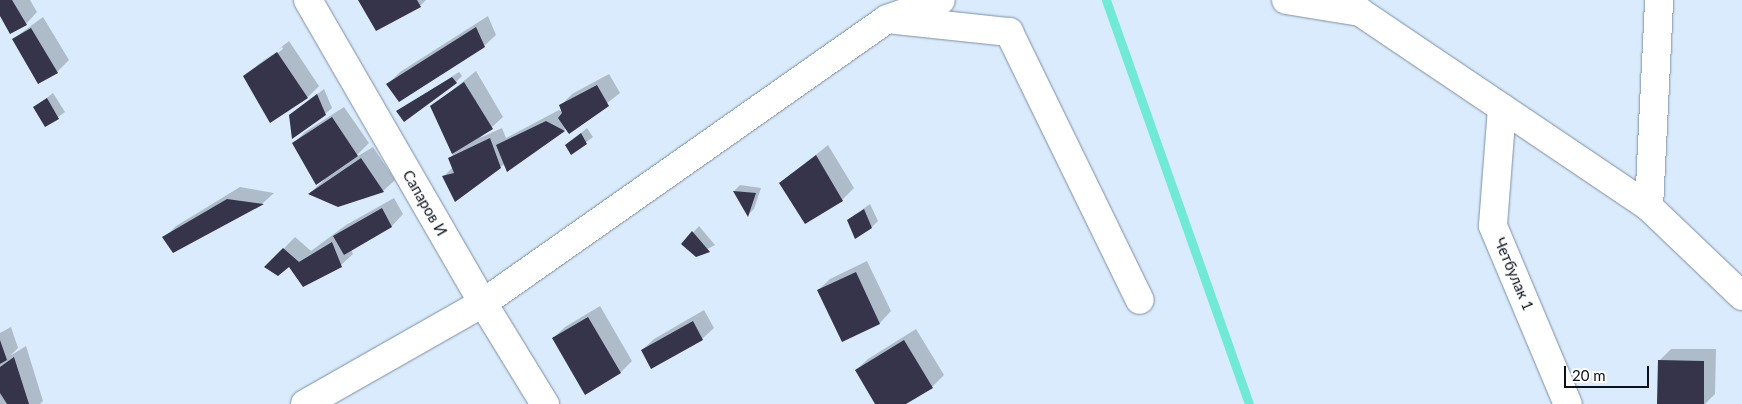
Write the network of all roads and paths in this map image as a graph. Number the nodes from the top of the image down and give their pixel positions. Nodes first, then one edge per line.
1 (308, 0) edge
2 (941, 0) edge
3 (1286, 0) edge
4 (1659, 0) edge
5 (1358, 6) edge
6 (883, 9) edge
7 (1502, 108) junction
8 (1649, 207) junction
9 (1742, 296) edge
10 (1140, 300) dead end
11 (482, 303) junction
12 (305, 404) edge
13 (545, 404) edge
14 (1568, 404) edge

1 - 11 street, Сапаров И
2 - 6 street
3 - 5 street
4 - 8 street
5 - 7 street
6 - 10 street
6 - 11 street
7 - 8 street
7 - 14 street, Четбулак 1
8 - 9 street
11 - 12 street
11 - 13 street, Сапаров И

